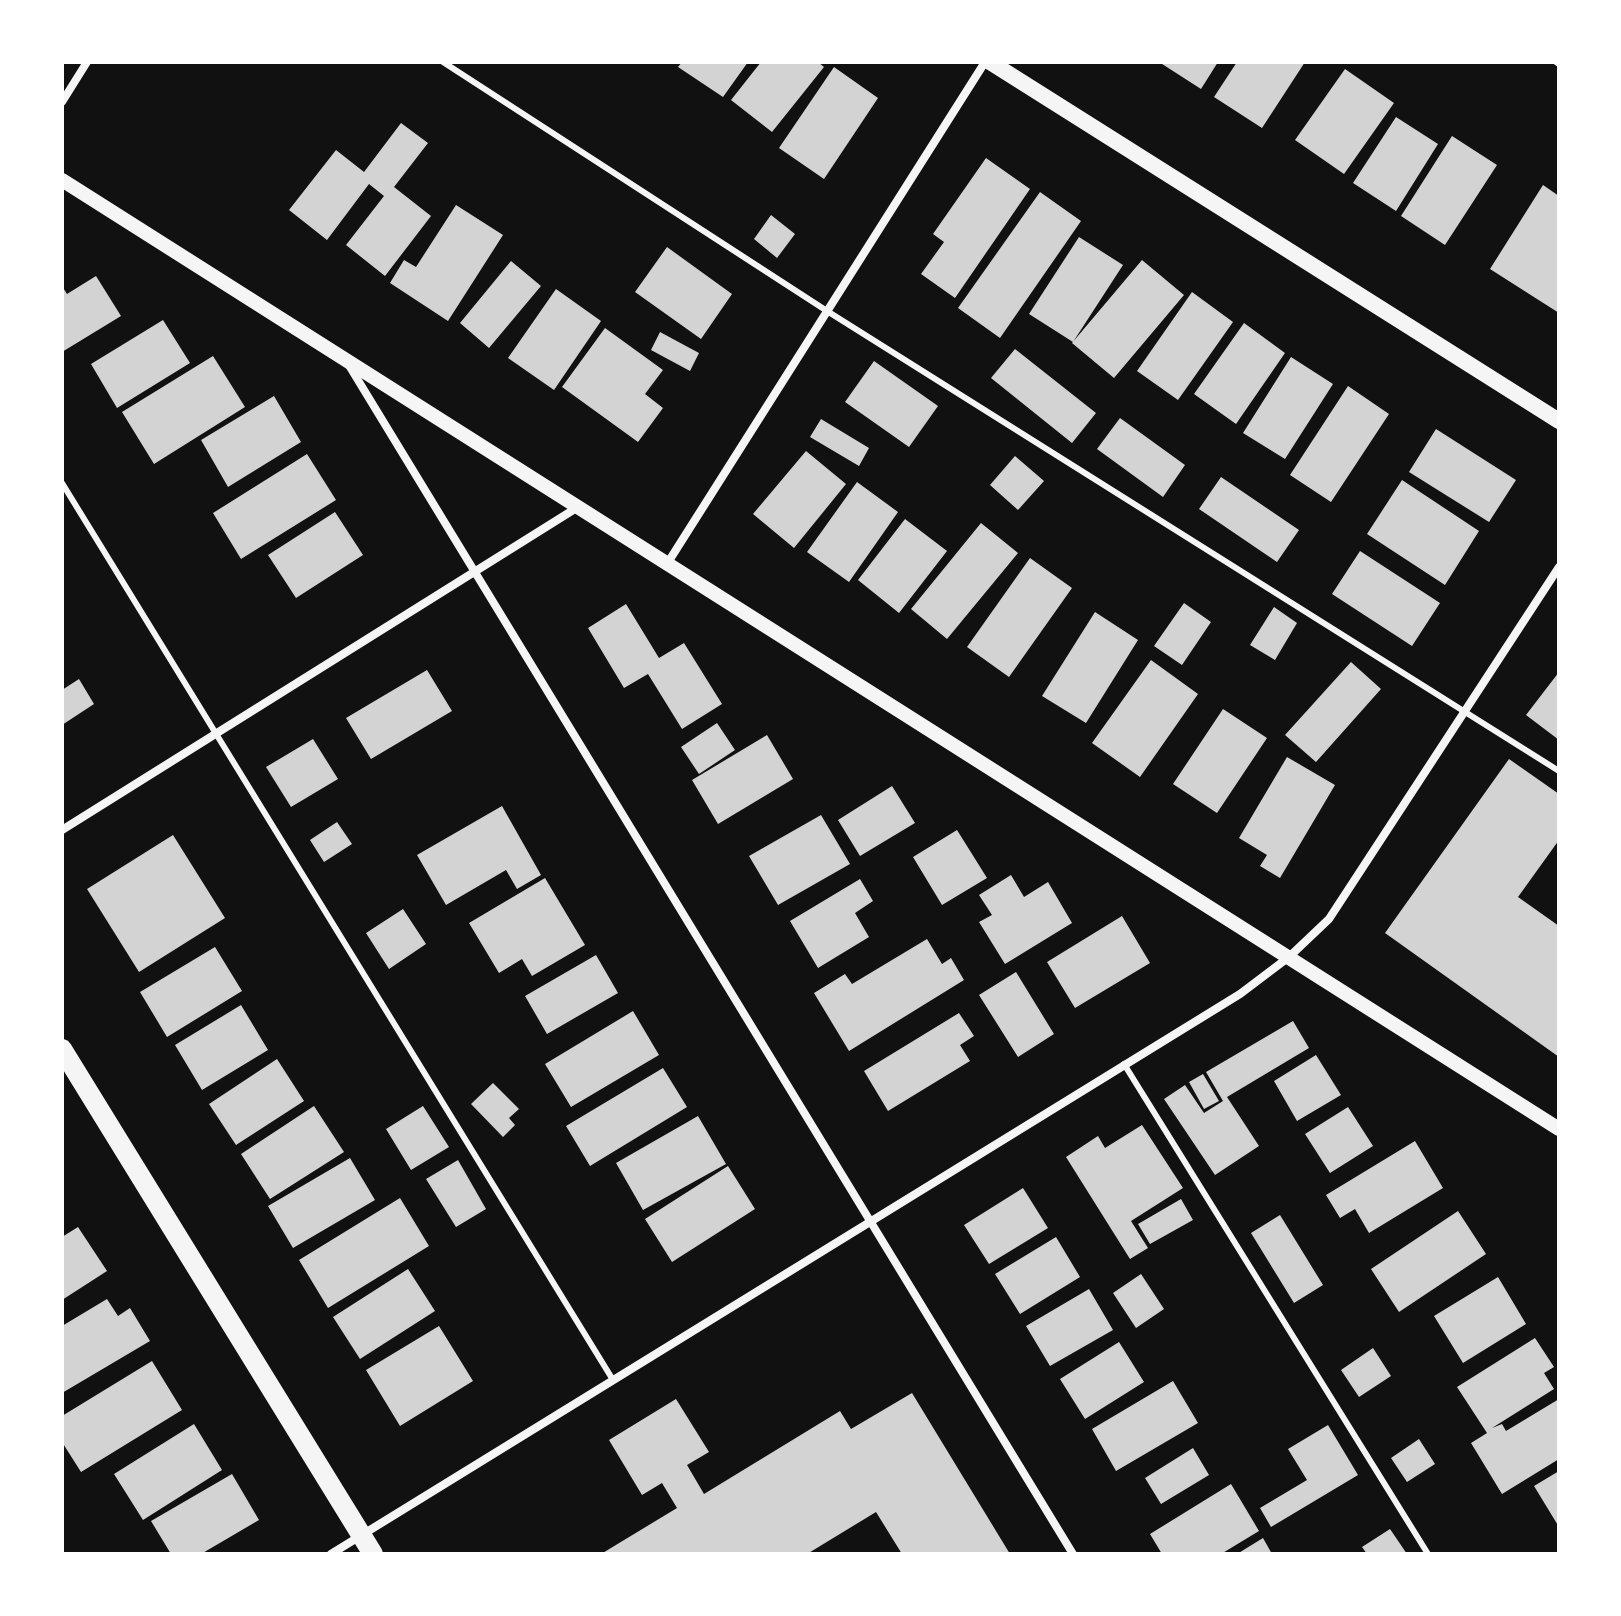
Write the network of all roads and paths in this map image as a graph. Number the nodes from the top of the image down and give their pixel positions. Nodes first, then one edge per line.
1 (87, 62) edge
2 (443, 62) edge
3 (988, 62) edge
4 (62, 102) edge
5 (62, 180) edge
6 (827, 311) junction
7 (345, 359) junction
8 (1559, 421) edge
9 (62, 483) edge
10 (578, 507) junction
11 (667, 564) junction
12 (1559, 567) edge
13 (473, 574) junction
14 (1467, 711) junction
15 (217, 734) junction
16 (1559, 771) edge
17 (62, 830) edge
18 (1289, 957) junction
19 (62, 1049) edge
20 (1123, 1063) junction
21 (1559, 1129) edge
22 (869, 1222) junction
23 (613, 1380) junction
24 (361, 1535) junction
25 (331, 1554) edge
26 (373, 1554) edge
27 (1073, 1554) edge
28 (1428, 1554) edge

1 - 4 street
2 - 6 lane
3 - 6 street
3 - 8 main road
5 - 7 street
6 - 11 street
6 - 14 lane
7 - 10 street
7 - 13 street
9 - 15 lane
10 - 11 street
10 - 13 street
11 - 18 street
12 - 14 street
13 - 15 street
13 - 22 street
14 - 16 lane
14 - 18 street
15 - 17 street
15 - 23 lane
18 - 20 street
18 - 21 street
19 - 24 main road
20 - 22 street
20 - 28 lane
22 - 23 street
22 - 27 street
23 - 24 street
24 - 25 street
24 - 26 main road

